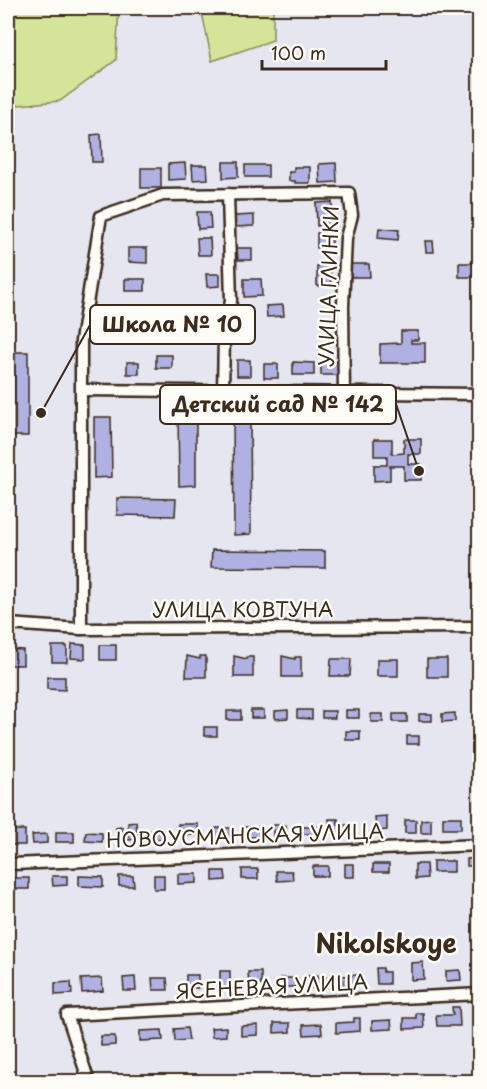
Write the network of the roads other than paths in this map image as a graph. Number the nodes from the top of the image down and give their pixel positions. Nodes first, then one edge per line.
1 (228, 194) junction
2 (82, 390) junction
3 (223, 391) junction
4 (344, 393) junction
5 (480, 394) edge
6 (8, 624) edge
7 (480, 627) edge
8 (81, 629) junction
9 (480, 845) edge
10 (12, 864) dead end
11 (480, 994) edge
12 (89, 1082) edge

1 - 2 street, УЛИЦА ГЛИНКИ
1 - 3 street
1 - 4 street, УЛИЦА ГЛИНКИ
2 - 3 street, УЛИЦА ГЛИНКИ
2 - 8 street
3 - 4 street, УЛИЦА ГЛИНКИ
4 - 5 street, УЛИЦА ГЛИНКИ
6 - 8 street, УЛИЦА КОВТУНА
7 - 8 street, УЛИЦА КОВТУНА
9 - 10 street, НОВОУСМАНСКАЯ УЛИЦА
11 - 12 street, ЯСЕНЕВАЯ УЛИЦА

